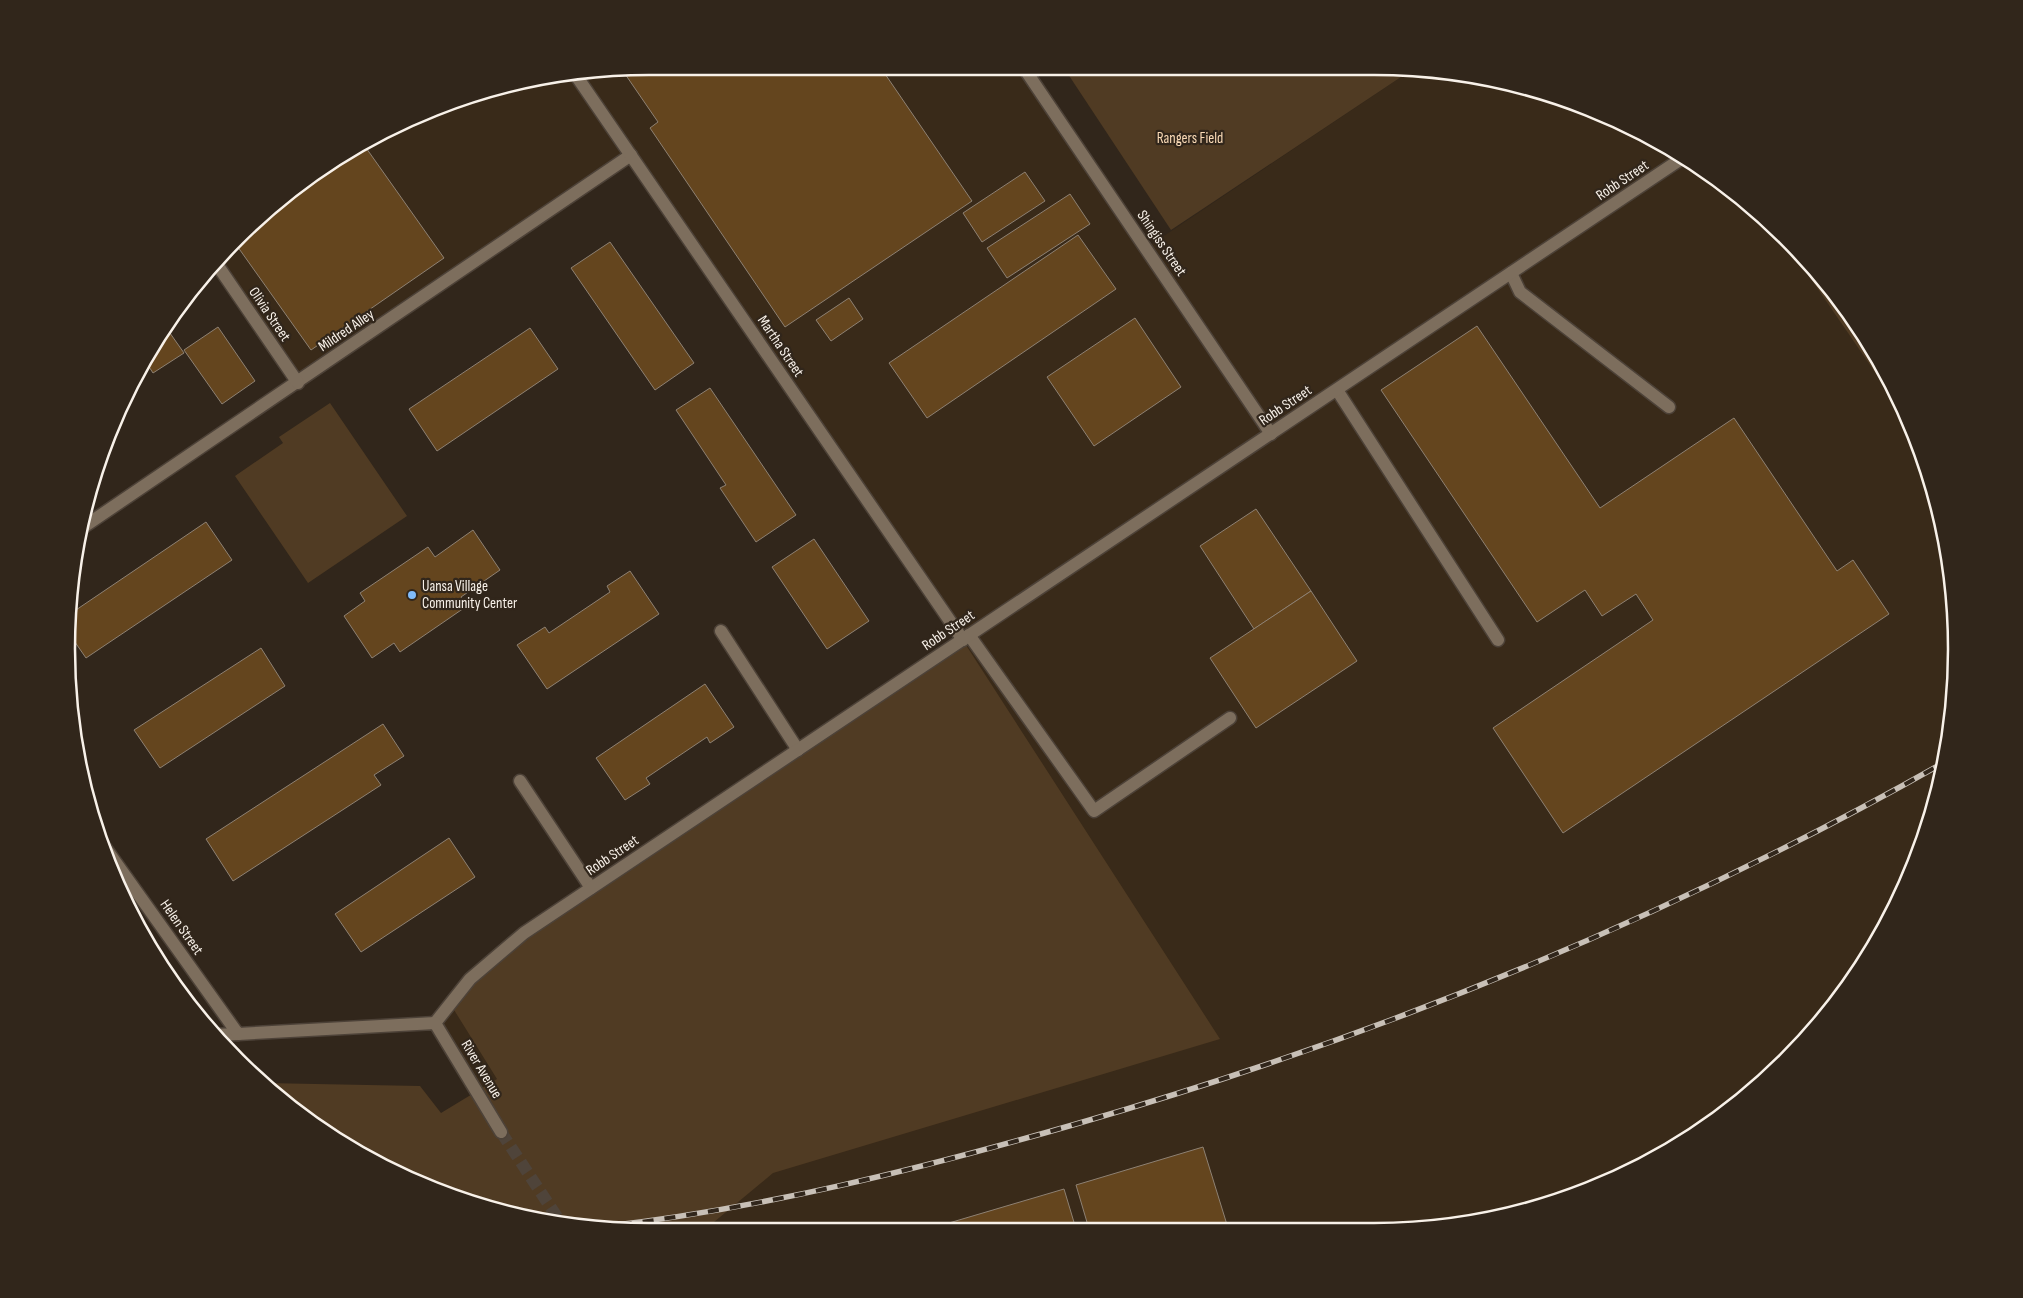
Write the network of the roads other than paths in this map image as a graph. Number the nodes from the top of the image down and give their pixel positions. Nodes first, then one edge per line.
1 (1029, 75) edge
2 (580, 79) edge
3 (631, 156) junction
4 (1677, 162) edge
5 (220, 268) edge
6 (1511, 273) junction
7 (298, 383) junction
8 (1337, 390) junction
9 (1669, 407) dead end
10 (1271, 434) junction
11 (89, 523) edge
12 (721, 632) dead end
13 (966, 637) junction
14 (1498, 640) dead end
15 (1230, 718) dead end
16 (798, 750) junction
17 (520, 781) dead end
18 (117, 865) edge
19 (591, 888) junction
20 (435, 1023) junction
21 (238, 1034) junction
22 (224, 1035) edge
23 (500, 1132) tunnel mouth

1 - 10 street, Shingiss Street
2 - 3 street, Martha Street
3 - 7 street, Mildred Alley
3 - 13 street, Martha Street
4 - 6 street, Robb Street
5 - 7 street, Olivia Street
6 - 8 street, Robb Street
6 - 9 street
7 - 11 street, Mildred Alley
8 - 10 street, Robb Street
8 - 14 street
10 - 13 street, Robb Street
12 - 16 street
13 - 15 street, Martha Street
13 - 16 street, Robb Street
16 - 19 street, Robb Street
17 - 19 street
18 - 21 street, Helen Street
19 - 20 street, Robb Street
20 - 21 street
20 - 23 street, River Avenue
21 - 22 street

